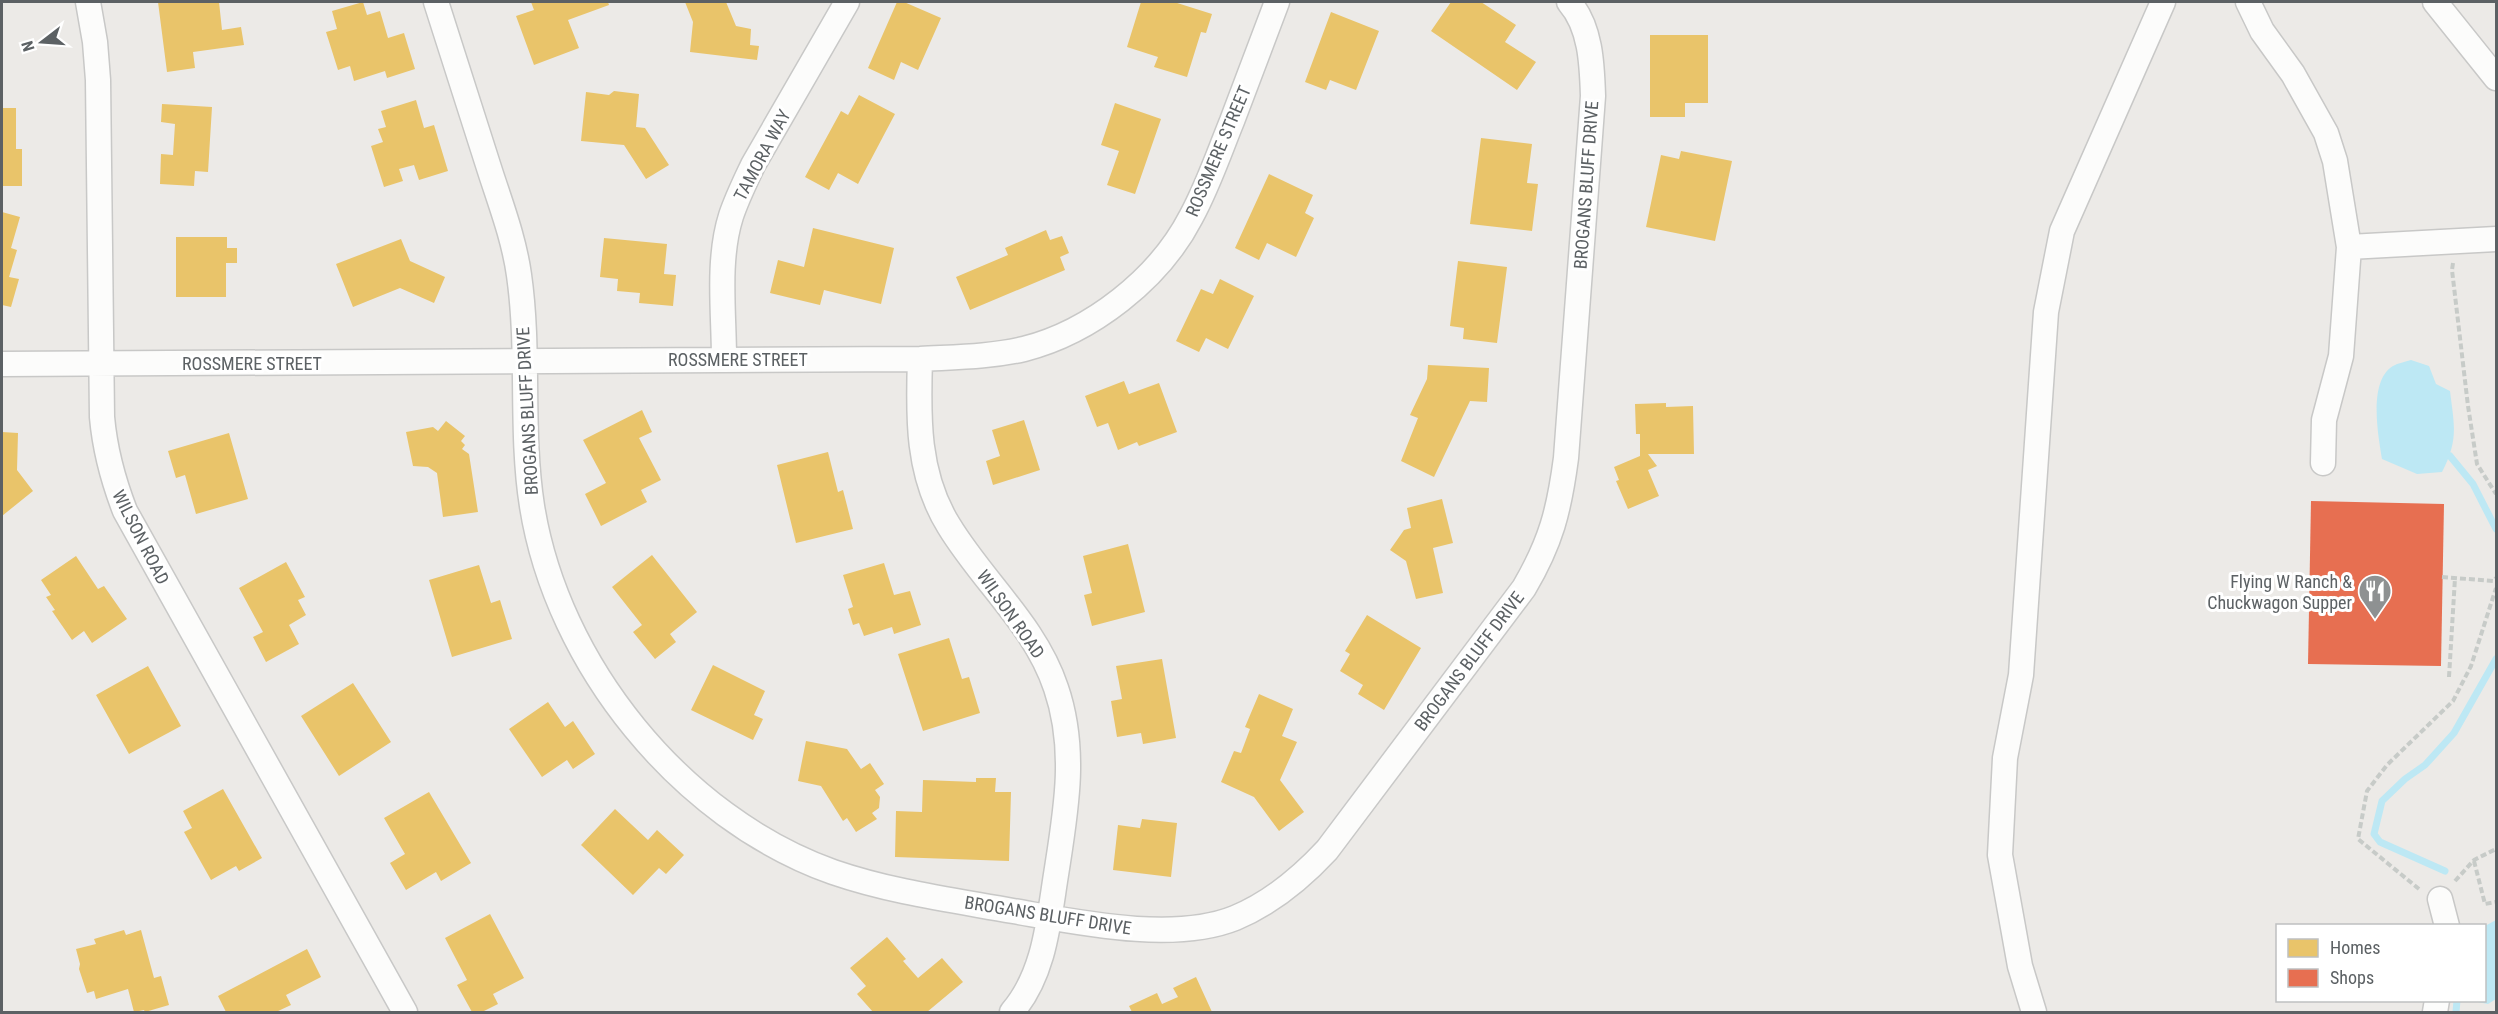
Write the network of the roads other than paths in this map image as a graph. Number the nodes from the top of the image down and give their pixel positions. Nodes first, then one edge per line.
1 (88, 2) edge
2 (436, 2) edge
3 (847, 2) edge
4 (1276, 2) edge
5 (1569, 2) edge
6 (2163, 2) edge
7 (2248, 2) edge
8 (2435, 2) edge
9 (2496, 78) edge
10 (2496, 239) edge
11 (2349, 247) junction
12 (724, 359) junction
13 (920, 359) junction
14 (525, 360) junction
15 (103, 363) junction
16 (2, 364) edge
17 (2323, 463) dead end
18 (2440, 899) road end
19 (1049, 917) junction
20 (2446, 924) edge
21 (399, 1011) edge
22 (1012, 1012) edge
23 (2034, 1012) edge

1 - 15 street, WILSON ROAD
2 - 14 street, BROGANS BLUFF DRIVE
3 - 12 street, TAMORA WAY
4 - 13 street, ROSSMERE STREET
5 - 19 street, BROGANS BLUFF DRIVE
6 - 23 street
7 - 11 street
8 - 9 street
10 - 11 street
11 - 17 street
12 - 13 street, ROSSMERE STREET
12 - 14 street, ROSSMERE STREET
13 - 19 street, WILSON ROAD
14 - 15 street, ROSSMERE STREET
14 - 19 street, BROGANS BLUFF DRIVE
15 - 16 street, ROSSMERE STREET
15 - 21 street, WILSON ROAD
18 - 20 street
19 - 22 street, WILSON ROAD

